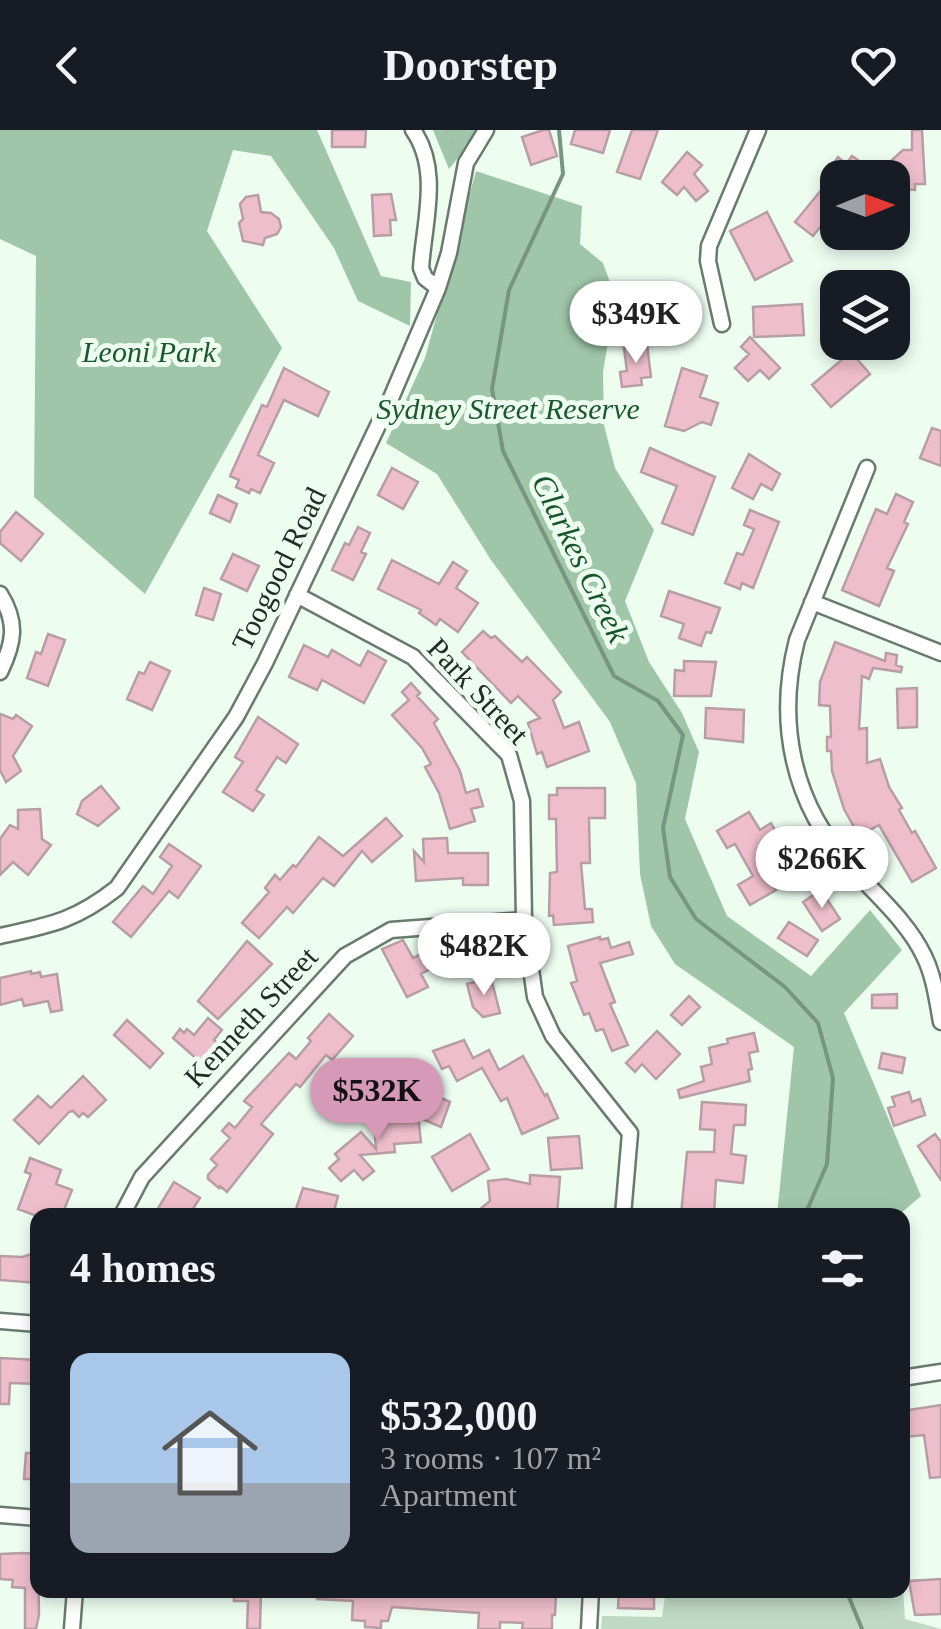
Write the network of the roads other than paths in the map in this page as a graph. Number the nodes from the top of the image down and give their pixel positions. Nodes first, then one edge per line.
1 (413, 130) edge
2 (486, 130) edge
3 (758, 130) edge
4 (438, 288) junction
5 (722, 324) dead end
6 (866, 468) dead end
7 (0, 594) edge
8 (298, 594) junction
9 (812, 602) junction
10 (941, 653) edge
11 (0, 672) edge
12 (524, 920) junction
13 (0, 936) edge
14 (941, 1022) edge
15 (126, 1208) edge
16 (623, 1208) edge
17 (0, 1321) edge
18 (30, 1323) edge
19 (941, 1372) edge
20 (910, 1377) edge
21 (0, 1515) edge
22 (30, 1517) edge
23 (74, 1598) edge
24 (590, 1598) edge
25 (72, 1629) edge
26 (589, 1629) edge

1 - 4 street
2 - 4 street, Toogood Road
3 - 5 street
4 - 8 street, Toogood Road
6 - 9 street
7 - 11 street
8 - 12 street, Park Street
8 - 13 street, Toogood Road
9 - 10 street
9 - 14 street
12 - 15 street, Kenneth Street
12 - 16 street, Park Street
17 - 18 street
19 - 20 street
21 - 22 street
23 - 25 street
24 - 26 street

